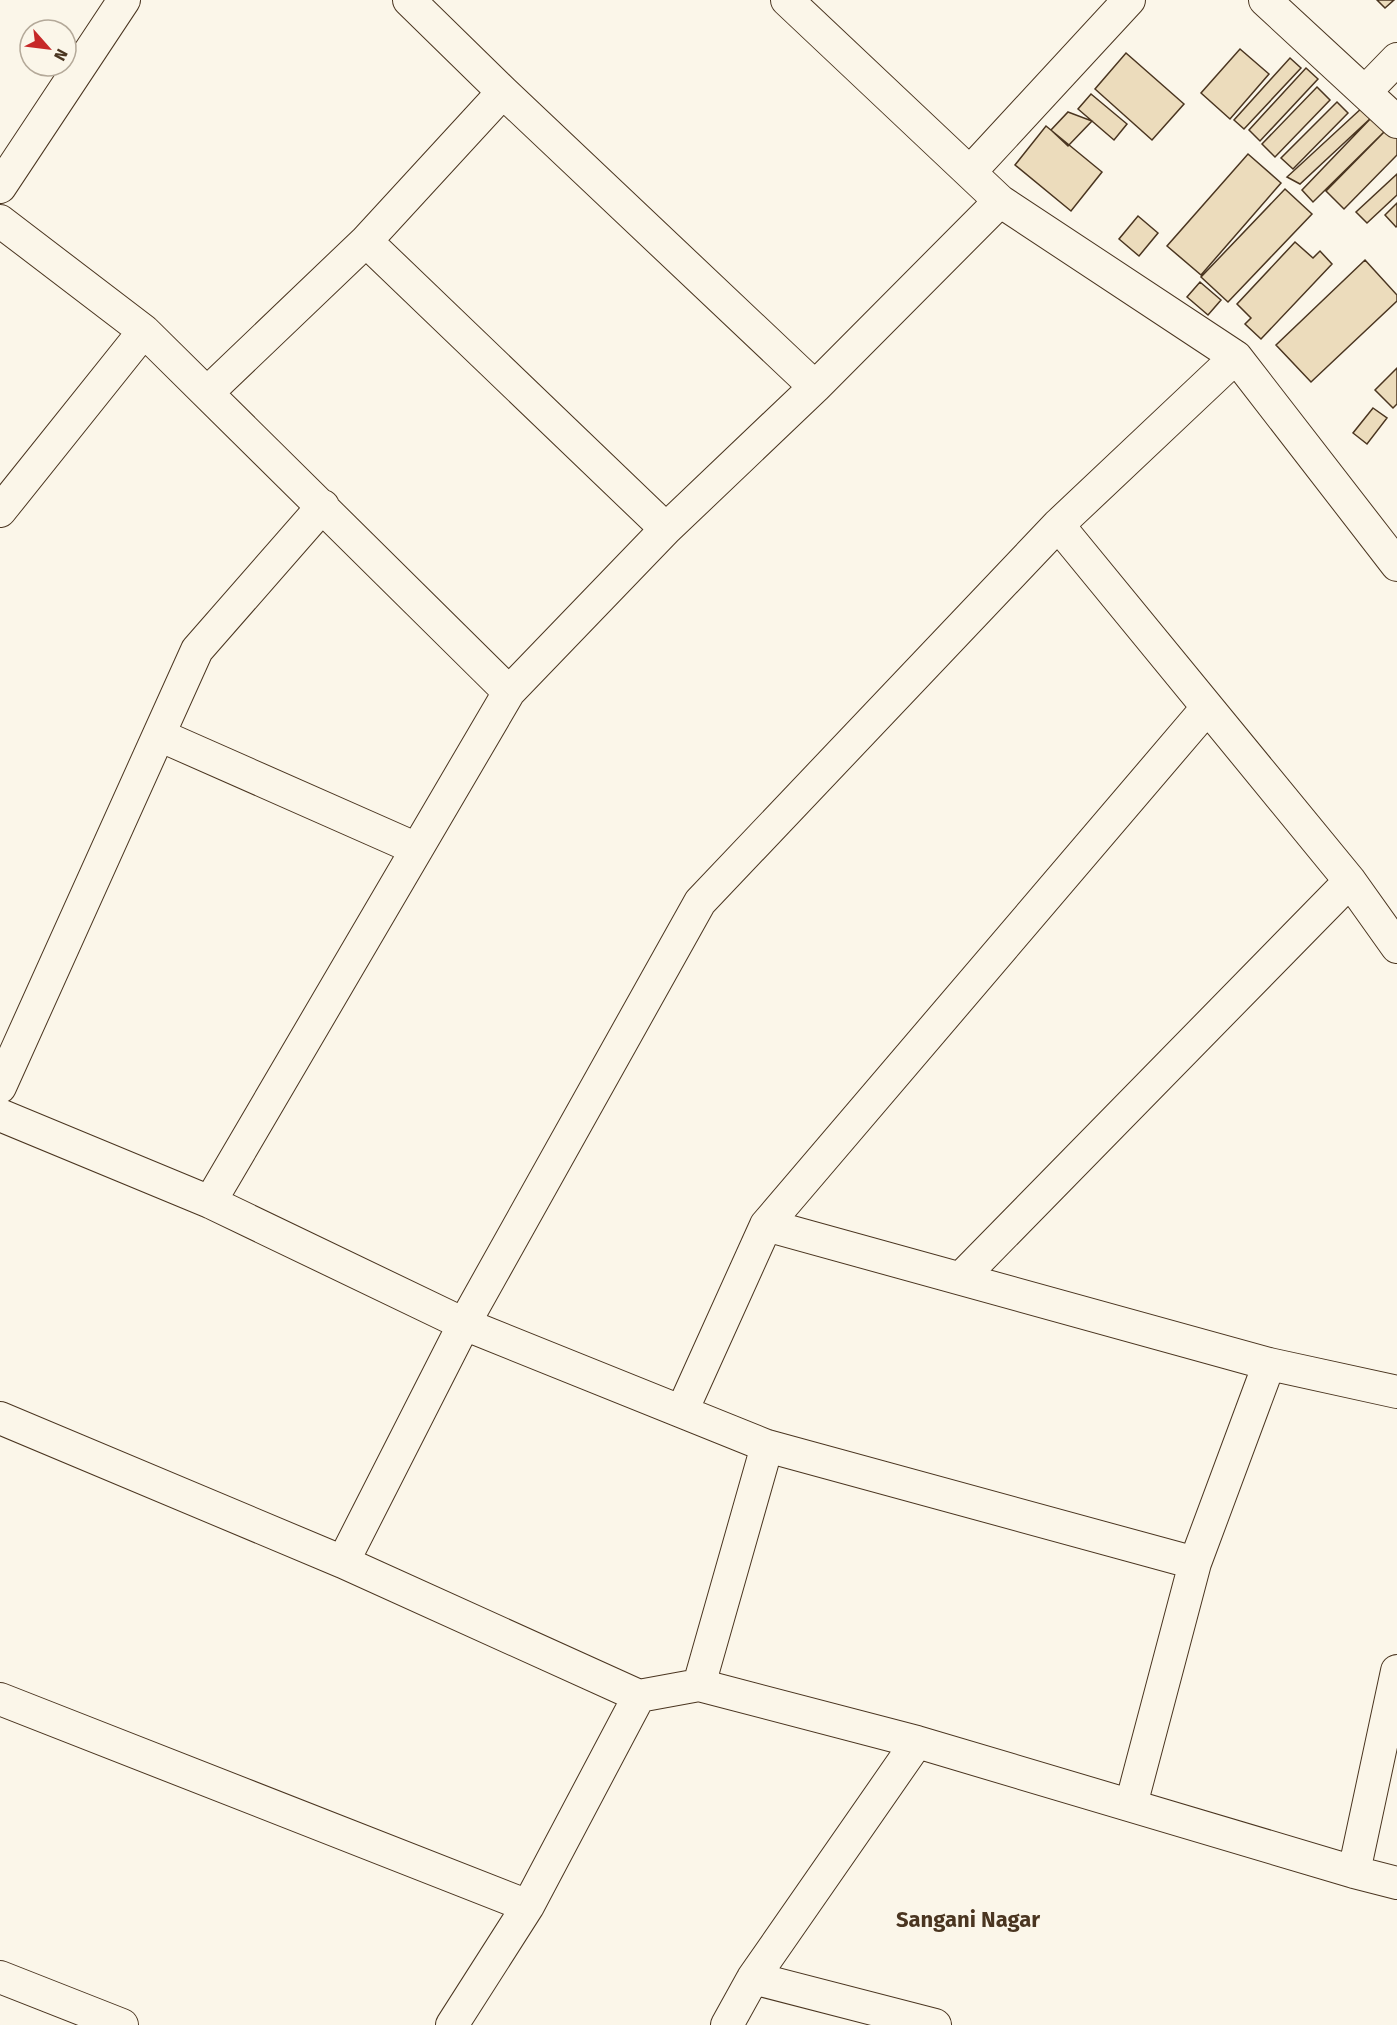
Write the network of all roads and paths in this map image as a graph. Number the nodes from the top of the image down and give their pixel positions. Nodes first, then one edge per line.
1 (124, 0) edge
2 (409, 0) edge
3 (787, 0) edge
4 (1129, 0) edge
5 (1265, 0) edge
6 (1397, 58) edge
7 (503, 92) junction
8 (1365, 92) junction
9 (1397, 122) edge
10 (970, 172) junction
11 (0, 187) edge
12 (999, 201) junction
13 (0, 221) edge
14 (366, 241) junction
15 (144, 331) junction
16 (1236, 357) junction
17 (815, 387) junction
18 (207, 393) junction
19 (323, 506) junction
20 (0, 511) edge
21 (1058, 525) junction
22 (666, 529) junction
23 (1397, 565) edge
24 (509, 692) junction
25 (1208, 708) junction
26 (159, 735) junction
27 (417, 849) junction
28 (1350, 881) junction
29 (1397, 947) edge
30 (0, 1087) edge
31 (0, 1116) edge
32 (210, 1202) junction
33 (766, 1225) junction
34 (961, 1278) junction
35 (464, 1324) junction
36 (1269, 1364) junction
37 (1397, 1392) edge
38 (682, 1411) junction
39 (0, 1418) edge
40 (767, 1446) junction
41 (343, 1562) junction
42 (1195, 1563) junction
43 (1397, 1671) edge
44 (699, 1685) junction
45 (639, 1696) junction
46 (0, 1699) edge
47 (917, 1742) junction
48 (1131, 1805) junction
49 (1354, 1872) junction
50 (1397, 1883) edge
51 (528, 1906) junction
52 (0, 1977) edge
53 (753, 1978) junction
54 (122, 2025) edge
55 (452, 2025) edge
56 (727, 2025) edge
57 (936, 2025) edge

1 - 11 street
2 - 7 street
3 - 10 street
4 - 10 street
5 - 8 street
6 - 8 street
7 - 14 street
7 - 17 street
8 - 9 street
10 - 12 street
12 - 16 street
12 - 17 street
13 - 15 street
14 - 18 street
14 - 22 street
15 - 18 street
15 - 20 street
16 - 21 street
16 - 23 street
17 - 22 street
18 - 19 street
19 - 24 street
19 - 26 street
21 - 25 street
21 - 35 street
22 - 24 street
24 - 27 street
25 - 28 street
25 - 33 street
26 - 27 street
26 - 30 street
27 - 32 street
28 - 29 street
28 - 34 street
31 - 32 street
32 - 35 street
33 - 34 street
33 - 38 street
34 - 36 street
35 - 38 street
35 - 41 street
36 - 37 street
36 - 42 street
38 - 40 street
39 - 41 street
40 - 42 street
40 - 44 street
41 - 45 street
42 - 48 street
43 - 49 street
44 - 45 street
44 - 47 street
45 - 51 street
46 - 51 street
47 - 48 street
47 - 53 street
48 - 49 street
49 - 50 street
51 - 55 street
52 - 54 street
53 - 56 street
53 - 57 street

